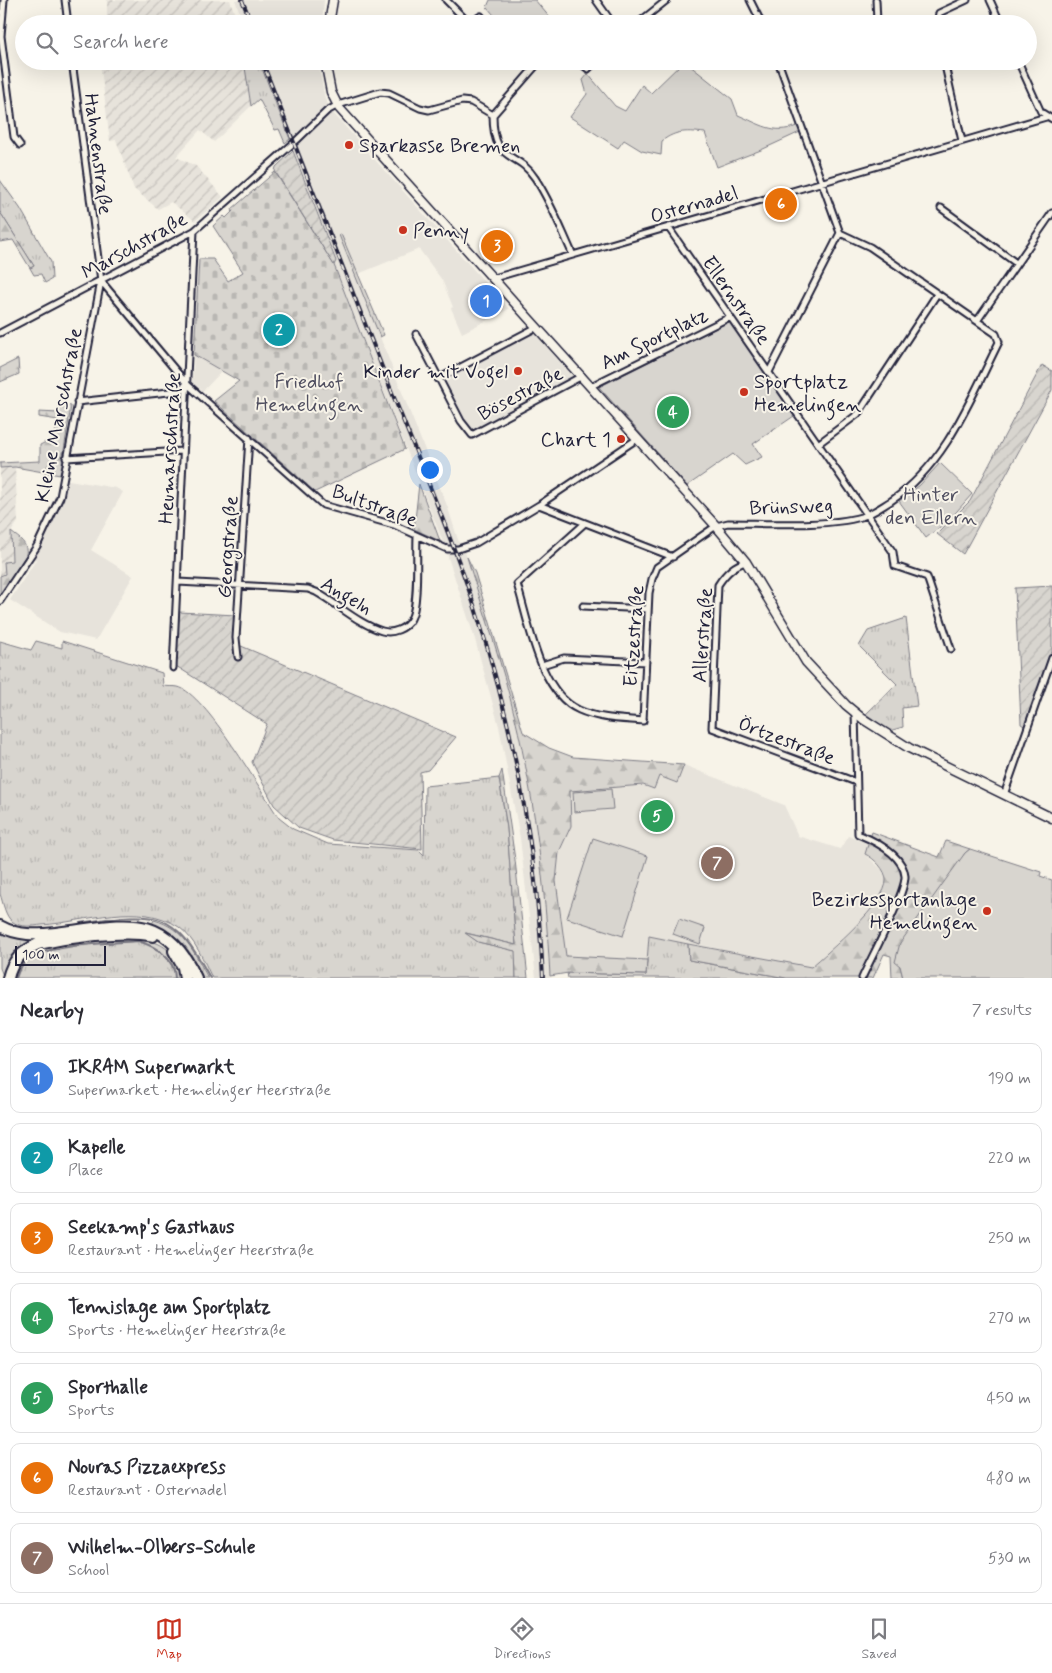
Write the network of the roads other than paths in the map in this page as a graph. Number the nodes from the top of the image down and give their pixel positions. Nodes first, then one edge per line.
1 (4, 0) edge
2 (64, 0) edge
3 (333, 0) edge
4 (446, 0) edge
5 (596, 0) edge
6 (666, 0) edge
7 (750, 0) edge
8 (876, 0) edge
9 (967, 0) edge
10 (990, 0) edge
11 (66, 15) edge
12 (330, 15) edge
13 (461, 15) edge
14 (607, 15) edge
15 (648, 15) edge
16 (758, 15) edge
17 (877, 15) edge
18 (939, 15) edge
19 (996, 15) edge
20 (73, 70) edge
21 (327, 70) edge
22 (532, 70) edge
23 (781, 70) edge
24 (946, 70) edge
25 (1022, 70) edge
26 (338, 105) junction
27 (493, 115) junction
28 (1046, 117) junction
29 (1052, 120) edge
30 (962, 141) junction
31 (20, 145) dead end
32 (823, 182) junction
33 (941, 208) dead end
34 (1052, 213) edge
35 (668, 227) junction
36 (194, 230) junction
37 (840, 233) junction
38 (573, 255) junction
39 (1016, 263) junction
40 (494, 278) junction
41 (101, 281) junction
42 (937, 294) junction
43 (730, 317) junction
44 (977, 321) junction
45 (537, 327) junction
46 (0, 334) edge
47 (416, 334) dead end
48 (769, 372) junction
49 (582, 376) junction
50 (438, 380) junction
51 (188, 384) junction
52 (591, 386) junction
53 (77, 402) junction
54 (249, 438) junction
55 (637, 439) junction
56 (818, 444) junction
57 (183, 451) junction
58 (66, 458) junction
59 (539, 505) junction
60 (867, 515) junction
61 (584, 524) junction
62 (716, 526) junction
63 (417, 536) junction
64 (673, 557) junction
65 (746, 562) junction
66 (896, 566) junction
67 (890, 571) dead end
68 (178, 582) junction
69 (240, 585) junction
70 (0, 601) edge
71 (583, 606) dead end
72 (648, 609) junction
73 (950, 649) dead end
74 (238, 657) dead end
75 (1052, 658) edge
76 (646, 662) junction
77 (542, 665) junction
78 (173, 668) dead end
79 (855, 712) junction
80 (711, 724) joint
81 (856, 782) junction
82 (1004, 795) junction
83 (1052, 818) edge
84 (0, 926) edge
85 (8, 978) edge
86 (185, 978) edge
87 (196, 978) edge
88 (862, 978) edge

1 - 31 street
2 - 11 street
3 - 12 main road
4 - 13 street
5 - 14 street
6 - 15 street
7 - 16 street
8 - 17 street
9 - 18 street
10 - 19 street
20 - 41 street, Hahnenstraße
21 - 26 main road
22 - 27 street
23 - 32 street
24 - 30 street
25 - 28 street
26 - 27 street, Marschstraße
26 - 36 street, Marschstraße
26 - 40 main road
27 - 38 street
28 - 29 street
28 - 30 street, Osternadel
30 - 32 street, Osternadel
32 - 35 street, Osternadel
32 - 37 street
33 - 39 street
34 - 39 street
35 - 38 street, Osternadel
35 - 43 street, Ellernstraße
36 - 41 street, Marschstraße
36 - 51 street, Heumarschstraße
37 - 42 street
37 - 48 street
38 - 40 street, Osternadel
39 - 44 street
40 - 45 main road
41 - 46 street, Marschstraße
41 - 51 street, Bultstraße
41 - 53 street, Kleine Marschstraße
42 - 44 street
42 - 56 street
43 - 48 street, Ellernstraße
43 - 52 street, Am Sportplatz
44 - 60 street
45 - 49 main road
45 - 50 street
47 - 50 street
48 - 56 street, Ellernstraße
49 - 50 street, Bösestraße
49 - 52 main road
51 - 53 street
51 - 54 street, Bultstraße
51 - 57 street, Heumarschstraße
52 - 55 main road
53 - 58 street, Kleine Marschstraße
54 - 63 street, Bultstraße
54 - 69 street, Georgstraße
55 - 59 street, Bultstraße
55 - 62 main road
56 - 60 street, Ellernstraße
57 - 58 street
57 - 68 street, Heumarschstraße
58 - 70 street, Kleine Marschstraße
59 - 61 street
59 - 63 street, Bultstraße
60 - 62 street, Brünsweg
60 - 66 street, Ellernstraße
61 - 64 street
61 - 77 street
62 - 64 street, Eitzestraße
62 - 65 main road
63 - 69 street, Angeln
64 - 72 street, Eitzestraße
65 - 79 main road
65 - 80 street, Allerstraße
66 - 67 street
66 - 73 street
68 - 69 street, Angeln
68 - 78 street, Heumarschstraße
69 - 74 street, Georgstraße
71 - 72 street
72 - 76 street, Eitzestraße
75 - 82 street
76 - 77 street
76 - 77 street, Eitzestraße
79 - 81 street
79 - 82 main road
80 - 81 street, Örtzestraße
81 - 88 street
82 - 83 main road
84 - 87 highway
85 - 86 highway

